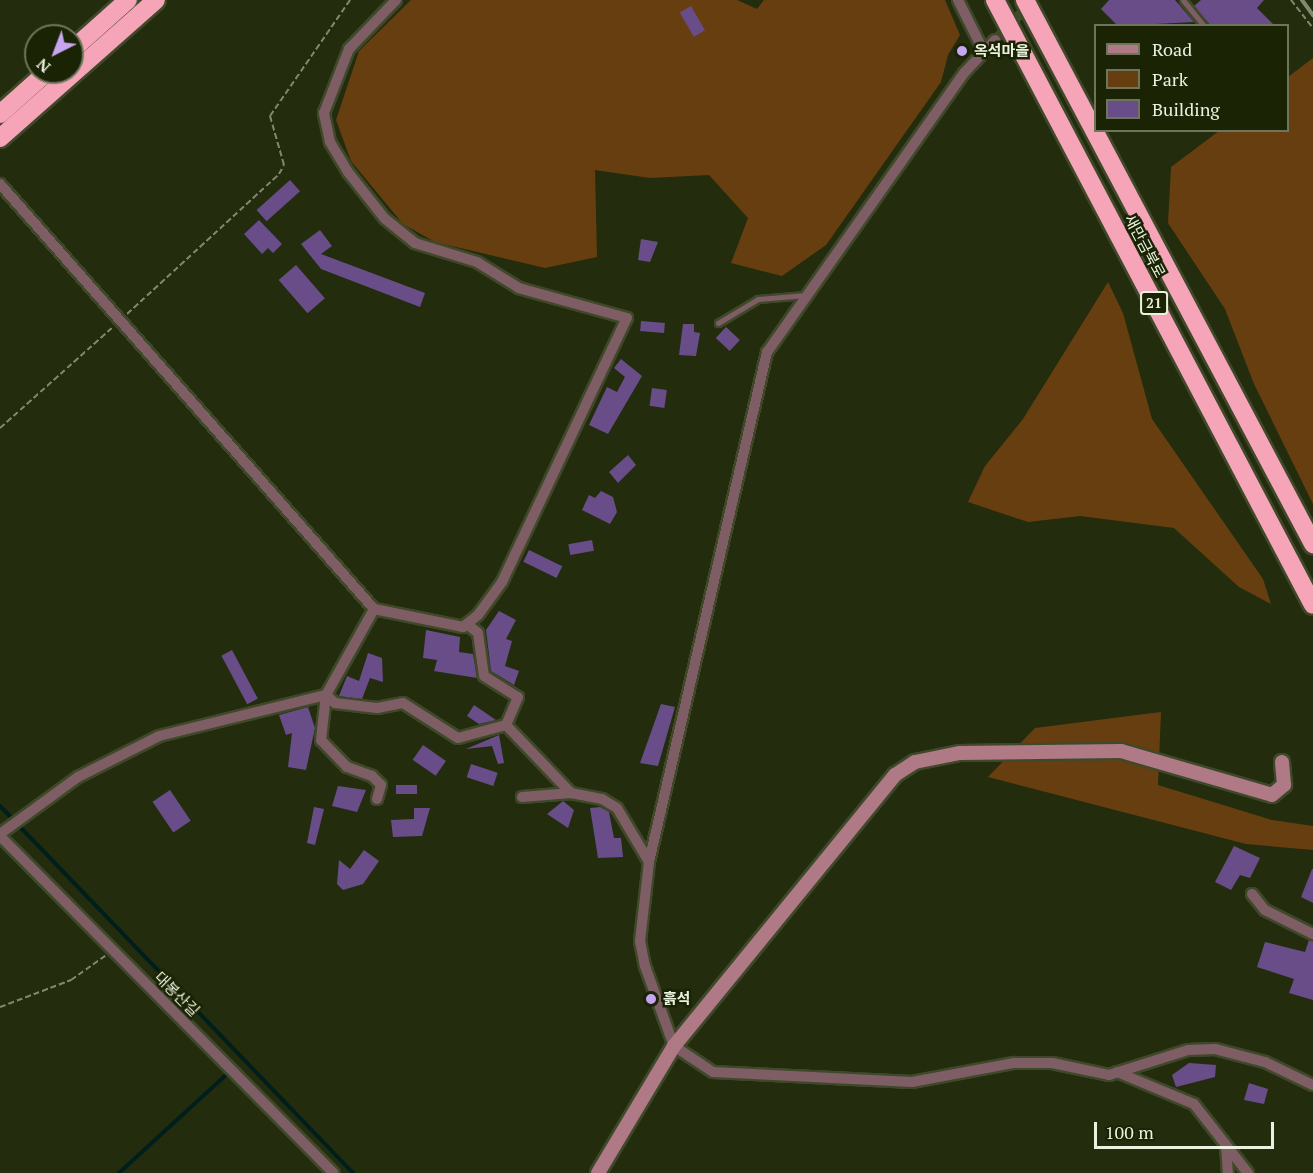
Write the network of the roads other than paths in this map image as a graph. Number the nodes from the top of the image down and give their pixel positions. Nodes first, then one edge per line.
1 (128, 0) edge
2 (156, 0) edge
3 (396, 0) edge
4 (958, 0) edge
5 (995, 0) edge
6 (1025, 0) edge
7 (1183, 0) edge
8 (1202, 24) edge
9 (84, 39) edge
10 (995, 40) tunnel mouth
11 (982, 50) junction
12 (34, 84) edge
13 (0, 114) edge
14 (1094, 130) edge
15 (1095, 132) edge
16 (0, 138) edge
17 (0, 184) edge
18 (806, 295) junction
19 (718, 322) dead end
20 (1313, 544) edge
21 (1313, 605) edge
22 (374, 609) junction
23 (467, 624) junction
24 (326, 695) junction
25 (506, 725) junction
26 (1282, 762) dead end
27 (571, 793) junction
28 (522, 797) dead end
29 (377, 799) dead end
30 (2, 833) edge
31 (649, 862) junction
32 (1252, 894) dead end
33 (1313, 934) edge
34 (674, 1046) junction
35 (1117, 1072) junction
36 (1312, 1081) edge
37 (1224, 1140) junction
38 (333, 1173) edge
39 (598, 1173) edge
40 (1228, 1173) edge
41 (1248, 1173) edge

1 - 9 highway
2 - 16 highway
3 - 23 street
4 - 11 street
5 - 21 highway, 새만금북로 / 21
6 - 14 highway, 새만금북로 / 21
7 - 8 lane
10 - 11 street
11 - 18 street
12 - 13 highway
15 - 20 highway, 새만금북로 / 21
17 - 22 street
18 - 19 lane
18 - 31 street
22 - 23 street
22 - 24 street
23 - 25 street
24 - 25 street
24 - 29 street
24 - 30 street
25 - 27 street
26 - 34 street
27 - 28 street
27 - 31 street
30 - 38 street, 대봉산길
31 - 34 street
32 - 33 street
34 - 35 street
34 - 39 street
35 - 36 street
35 - 37 street
37 - 40 street
37 - 41 street

